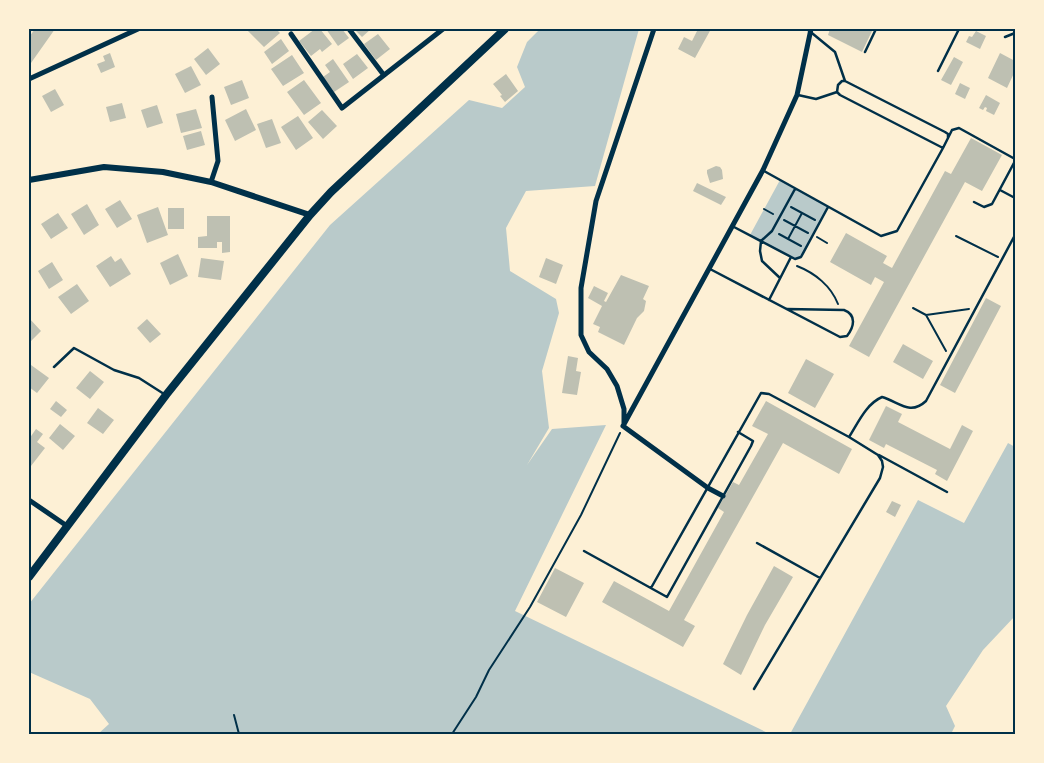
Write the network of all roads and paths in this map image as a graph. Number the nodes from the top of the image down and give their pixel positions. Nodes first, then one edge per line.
1 (138, 29) edge
2 (349, 29) edge
3 (443, 29) edge
4 (505, 29) edge
5 (654, 29) edge
6 (809, 29) edge
7 (876, 29) edge
8 (959, 29) edge
9 (1015, 33) edge
10 (291, 34) dead end
11 (1006, 37) dead end
12 (865, 52) dead end
13 (938, 71) dead end
14 (383, 74) junction
15 (29, 79) edge
16 (845, 81) junction
17 (837, 92) junction
18 (797, 95) junction
19 (212, 97) dead end
20 (948, 138) junction
21 (943, 148) junction
22 (1015, 160) edge
23 (762, 170) junction
24 (29, 180) edge
25 (211, 182) junction
26 (796, 189) junction
27 (1000, 190) junction
28 (1015, 198) edge
29 (974, 202) dead end
30 (787, 205) junction
31 (828, 207) junction
32 (764, 209) dead end
33 (802, 213) junction
34 (310, 215) junction
35 (780, 217) junction
36 (820, 222) junction
37 (795, 225) junction
38 (732, 226) junction
39 (772, 231) junction
40 (813, 235) junction
41 (1015, 235) edge
42 (956, 236) dead end
43 (788, 239) junction
44 (761, 241) junction
45 (827, 243) dead end
46 (806, 248) junction
47 (791, 256) junction
48 (1002, 259) junction
49 (788, 264) junction
50 (709, 268) junction
51 (780, 278) junction
52 (769, 300) junction
53 (912, 308) dead end
54 (976, 308) junction
55 (787, 310) junction
56 (841, 310) junction
57 (926, 315) junction
58 (949, 357) junction
59 (54, 367) dead end
60 (166, 395) junction
61 (624, 426) junction
62 (738, 432) junction
63 (849, 437) junction
64 (878, 454) junction
65 (708, 488) junction
66 (947, 492) dead end
67 (723, 496) junction
68 (29, 500) edge
69 (67, 526) junction
70 (757, 543) dead end
71 (584, 551) dead end
72 (29, 577) edge
73 (820, 578) junction
74 (651, 588) junction
75 (754, 689) dead end
76 (234, 714) dead end
77 (239, 734) edge
78 (452, 734) edge

1 - 15 street
2 - 14 street
3 - 14 street
4 - 34 main road
5 - 61 street
6 - 16 lane
6 - 18 street
7 - 12 lane
8 - 13 lane
9 - 11 lane
10 - 14 street
16 - 17 lane
16 - 20 lane
17 - 18 lane
17 - 21 lane
18 - 23 street
19 - 25 street
20 - 21 lane
20 - 22 lane
21 - 31 lane
22 - 27 lane
23 - 26 lane
23 - 38 street
24 - 25 street
25 - 34 street
26 - 30 lane
26 - 31 lane
27 - 28 lane
27 - 29 lane
30 - 33 path
30 - 35 lane
31 - 36 lane
32 - 35 path
33 - 36 path
33 - 37 path
34 - 60 main road
35 - 37 path
35 - 39 lane
36 - 40 lane
37 - 40 path
37 - 43 path
38 - 44 lane
38 - 50 street
39 - 43 path
39 - 44 lane
40 - 45 path
40 - 46 lane
41 - 48 lane
42 - 48 path
43 - 46 path
44 - 47 lane
44 - 51 lane
46 - 47 lane
47 - 49 lane
48 - 54 lane
49 - 51 lane
49 - 56 path
50 - 52 lane
50 - 61 street
51 - 52 lane
52 - 55 lane
53 - 57 path
54 - 57 path
54 - 58 lane
55 - 56 lane
55 - 56 lane
57 - 58 path
58 - 63 lane
59 - 60 lane
60 - 69 main road
61 - 65 street
61 - 78 path
62 - 63 lane
62 - 65 lane
62 - 67 lane
63 - 64 lane
64 - 66 lane
64 - 73 lane
65 - 67 street
65 - 74 lane
67 - 74 lane
68 - 69 street
69 - 72 main road
70 - 73 lane
71 - 74 lane
73 - 75 lane
76 - 77 path

